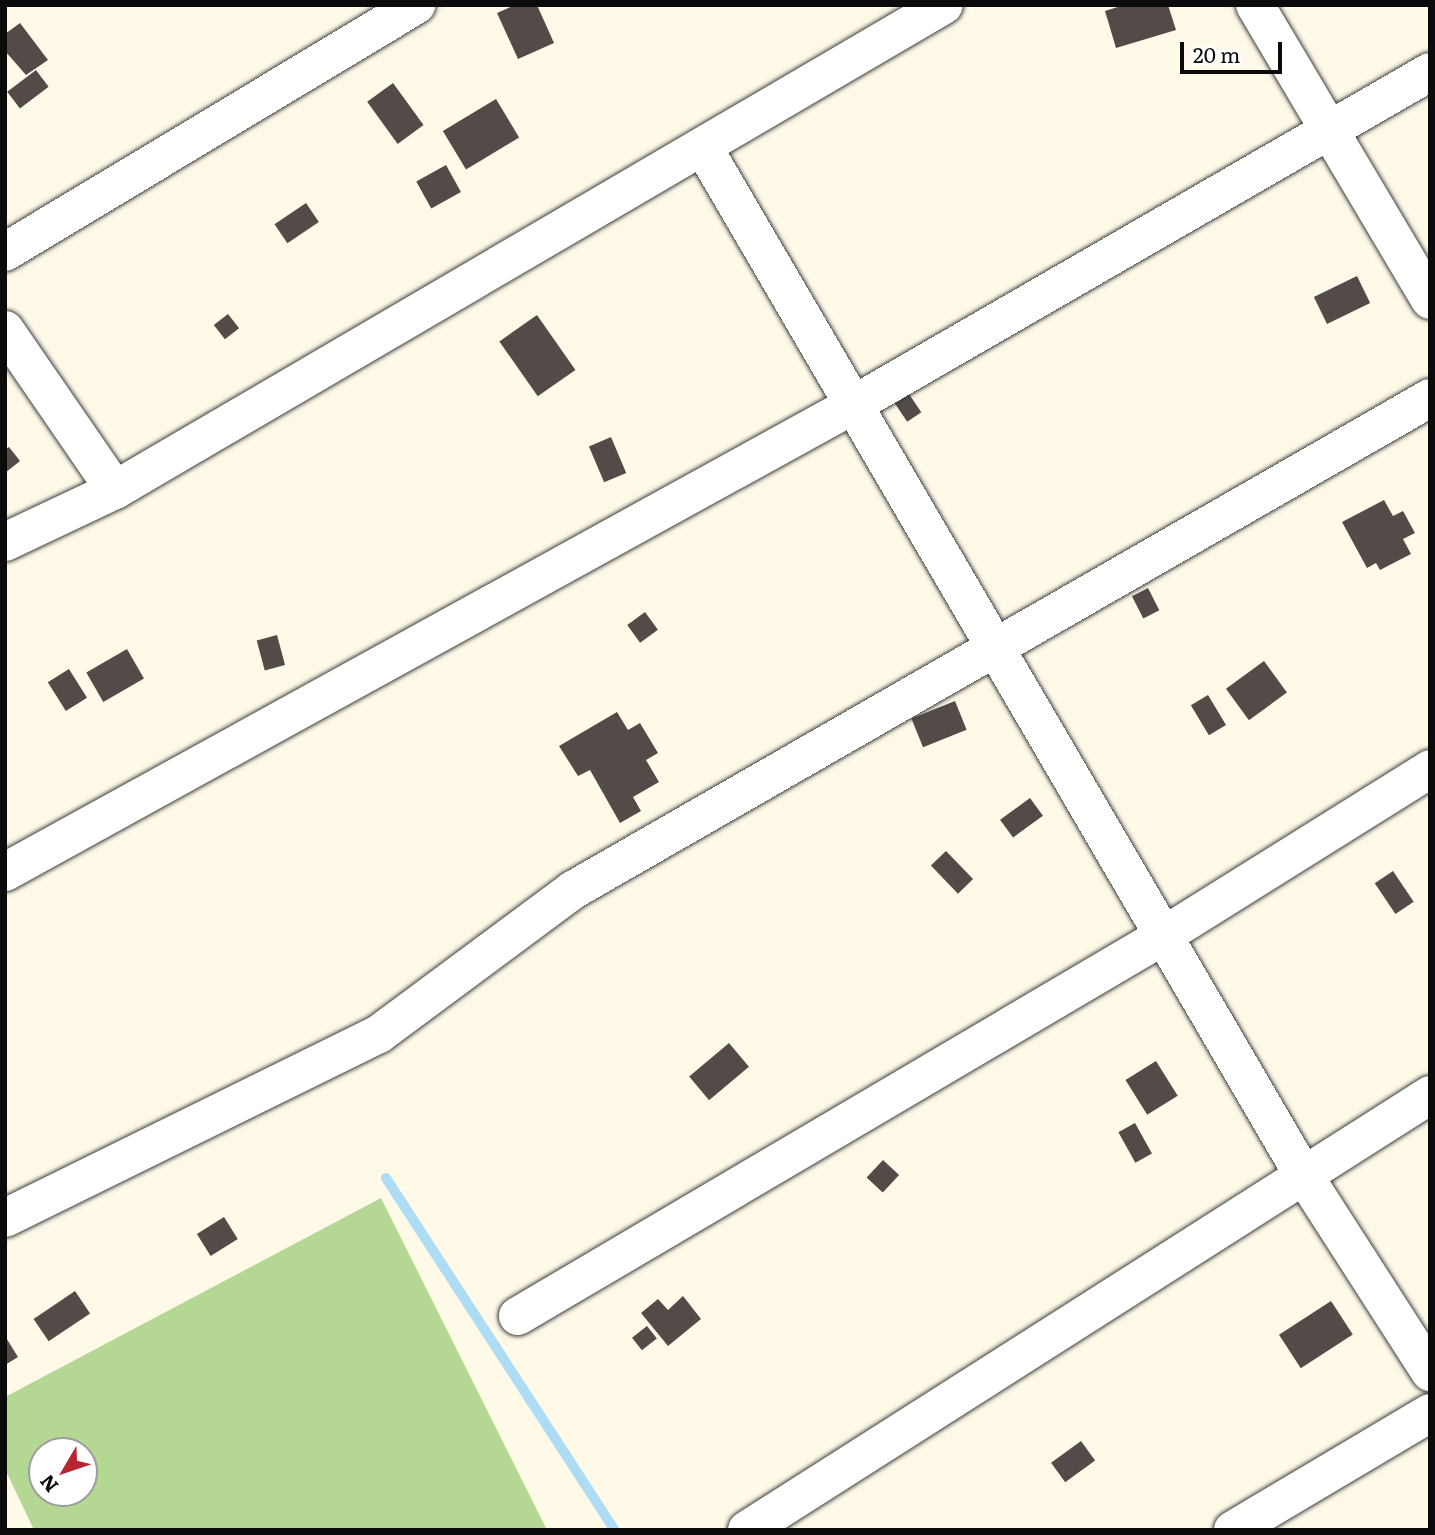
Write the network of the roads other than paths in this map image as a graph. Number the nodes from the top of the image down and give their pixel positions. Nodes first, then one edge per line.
1 (416, 5) edge
2 (944, 5) edge
3 (1255, 5) edge
4 (1430, 72) edge
5 (1331, 128) junction
6 (703, 148) junction
7 (5, 252) edge
8 (1430, 300) edge
9 (5, 330) edge
10 (1430, 398) edge
11 (852, 405) junction
12 (115, 490) junction
13 (5, 542) edge
14 (994, 646) junction
15 (1430, 769) edge
16 (5, 872) edge
17 (1163, 936) junction
18 (1430, 1095) edge
19 (1301, 1171) junction
20 (5, 1219) edge
21 (518, 1316) dead end
22 (1430, 1372) edge
23 (1430, 1413) edge
24 (747, 1530) edge
25 (1233, 1530) edge

1 - 7 street
2 - 6 street
3 - 5 street
4 - 5 street
5 - 8 street
5 - 11 street
6 - 11 street
6 - 12 street
9 - 12 street
10 - 14 street
11 - 14 street
11 - 16 street
12 - 13 street
14 - 17 street
14 - 20 street
15 - 17 street
17 - 19 street
17 - 21 street
18 - 19 street
19 - 22 street
19 - 24 street
23 - 25 street

